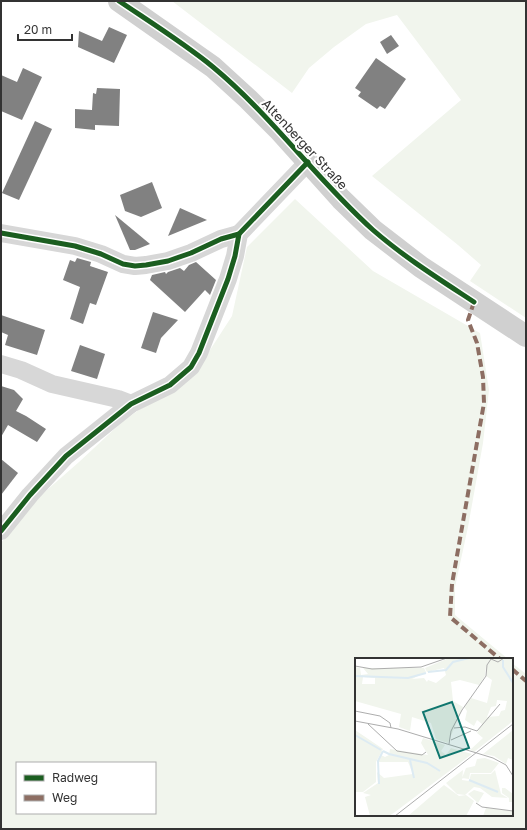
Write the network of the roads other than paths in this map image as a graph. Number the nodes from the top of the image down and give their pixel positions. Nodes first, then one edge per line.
1 (119, 1) edge
2 (308, 162) junction
3 (1, 233) edge
4 (239, 234) junction
5 (526, 336) edge
6 (1, 364) edge
7 (131, 404) junction
8 (1, 531) edge

1 - 2 main road, Altenberger Straße
2 - 4 street
2 - 5 main road, Altenberger Straße
3 - 4 street
4 - 7 street
6 - 7 street
7 - 8 street

